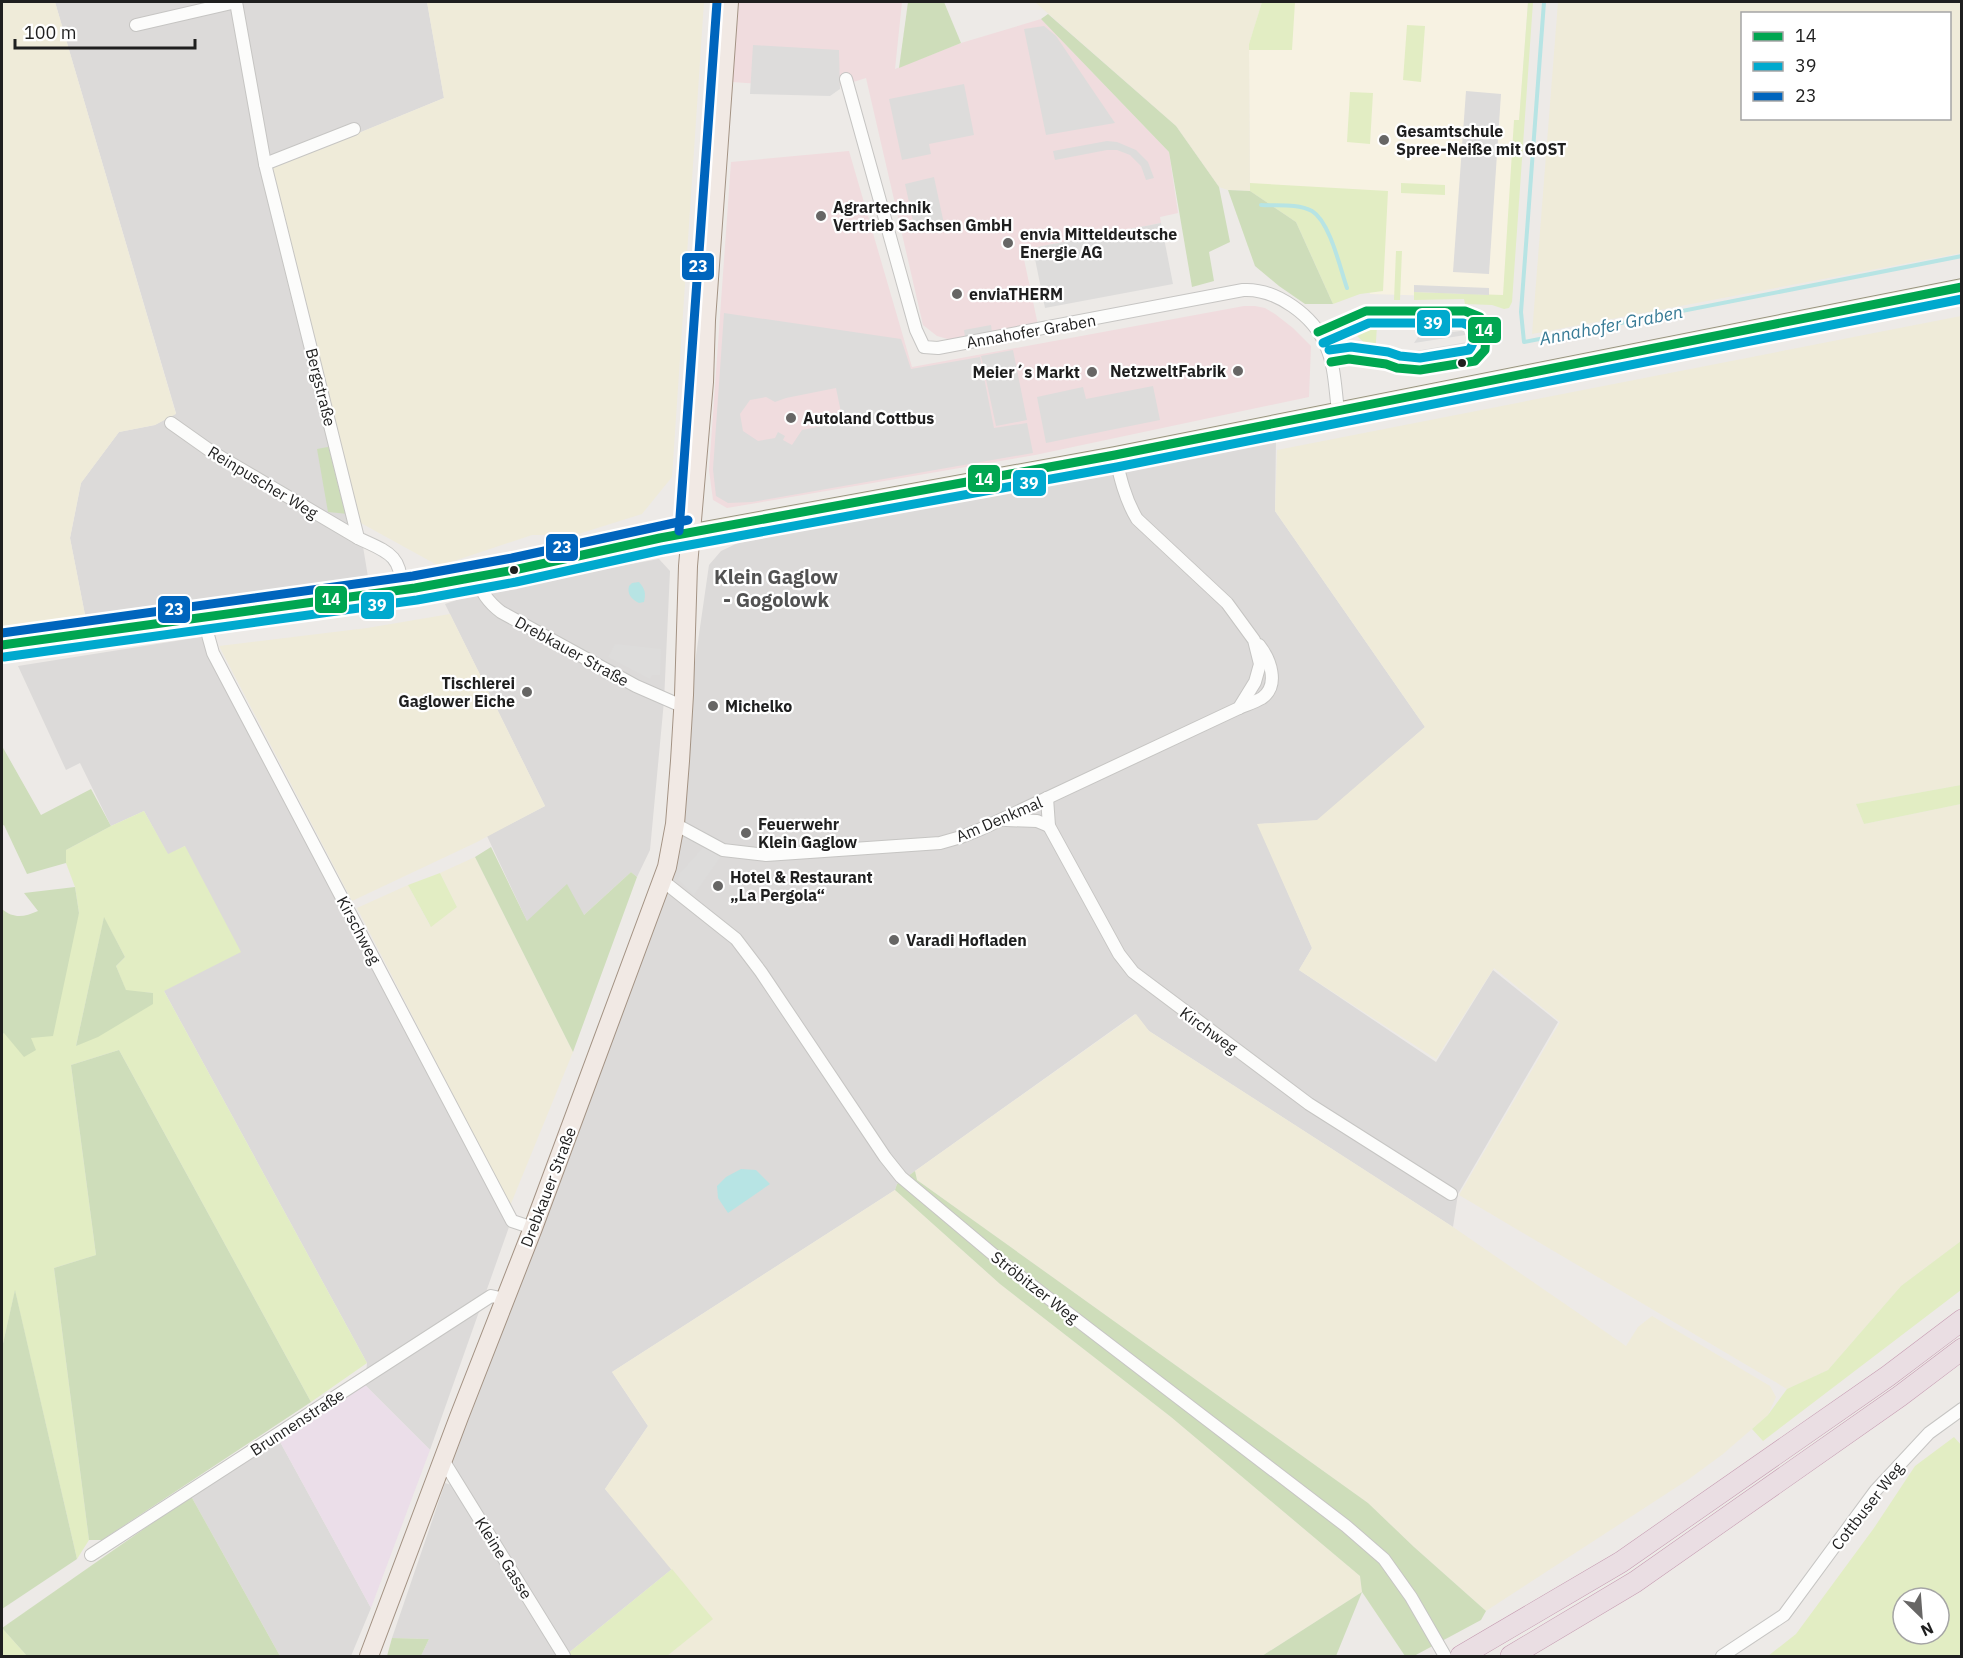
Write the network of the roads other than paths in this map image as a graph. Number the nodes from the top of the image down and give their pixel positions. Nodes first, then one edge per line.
1 (236, 2) edge
2 (729, 2) edge
3 (136, 25) dead end
4 (846, 79) dead end
5 (354, 129) dead end
6 (265, 164) junction
7 (1962, 287) edge
8 (1338, 410) junction
9 (171, 423) dead end
10 (1115, 454) junction
11 (691, 532) junction
12 (358, 538) junction
13 (476, 576) junction
14 (401, 590) junction
15 (203, 617) junction
16 (2, 645) edge
17 (684, 707) junction
18 (1047, 798) junction
19 (999, 820) junction
20 (675, 824) junction
21 (1049, 826) junction
22 (663, 881) junction
23 (1451, 1194) dead end
24 (533, 1228) junction
25 (505, 1299) junction
26 (1962, 1320) edge
27 (1962, 1349) edge
28 (1962, 1409) edge
29 (443, 1460) junction
30 (91, 1555) dead end
31 (369, 1656) edge
32 (564, 1656) edge
33 (1445, 1656) edge
34 (1461, 1656) edge
35 (1511, 1656) edge
36 (1722, 1656) edge

1 - 3 street, Bergstraße
1 - 6 street, Bergstraße
2 - 11 main road, Drebkauer Straße
4 - 8 street, Annahofer Graben
5 - 6 street
6 - 12 street, Bergstraße
7 - 8 main road
8 - 10 main road
9 - 12 street, Reinpuscher Weg
10 - 11 main road
10 - 18 street, Am Denkmal
11 - 13 main road
11 - 17 main road, Drebkauer Straße
12 - 14 street
13 - 14 main road
13 - 17 street, Drebkauer Straße
14 - 15 main road
15 - 16 main road
15 - 24 street, Kirschweg
17 - 20 main road, Drebkauer Straße
18 - 19 street, Am Denkmal
18 - 21 street, Kirchweg
19 - 20 street, Am Denkmal
19 - 21 street
20 - 22 main road, Drebkauer Straße
21 - 23 street, Kirchweg
22 - 24 main road, Drebkauer Straße
22 - 33 street, Ströbitzer Weg
24 - 25 main road, Drebkauer Straße
25 - 29 main road, Drebkauer Straße
25 - 30 street, Brunnenstraße
26 - 34 highway
27 - 35 highway
28 - 36 street, Cottbuser Weg
29 - 31 main road, Drebkauer Straße
29 - 32 street, Kleine Gasse

